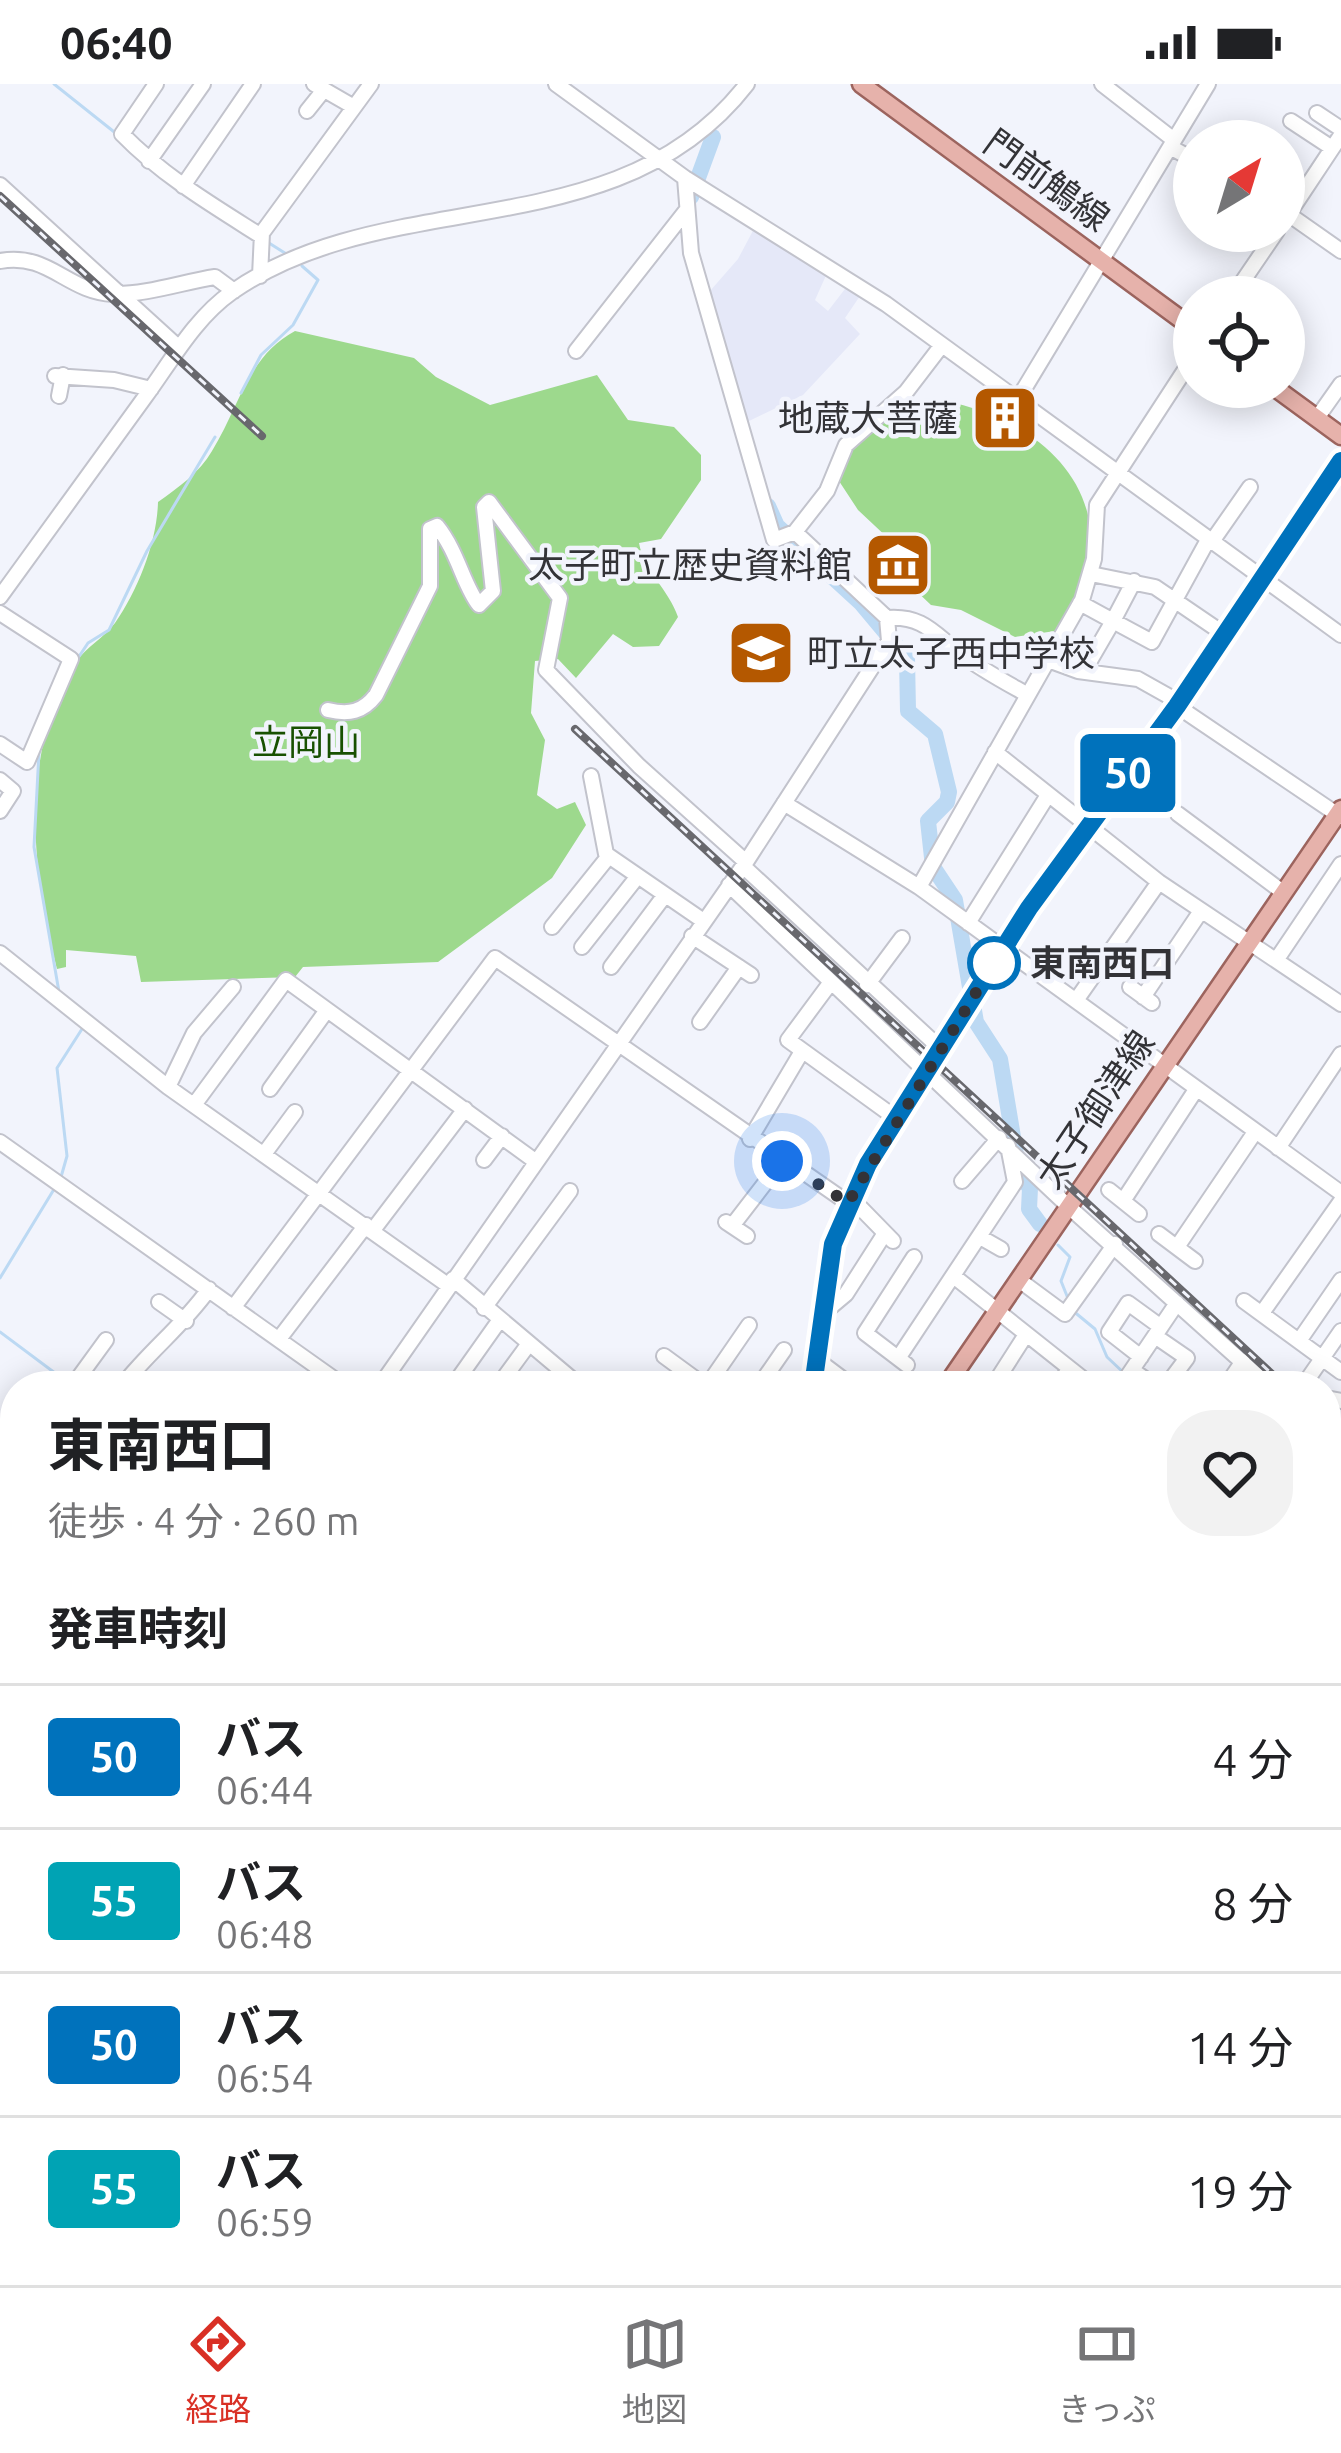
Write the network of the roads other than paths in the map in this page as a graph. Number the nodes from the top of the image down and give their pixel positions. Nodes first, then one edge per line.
1 (156, 84) edge
2 (254, 84) edge
3 (370, 84) edge
4 (556, 84) edge
5 (747, 84) edge
6 (861, 84) edge
7 (1102, 84) edge
8 (1208, 84) edge
9 (319, 87) edge
10 (193, 90) edge
11 (354, 107) junction
12 (307, 111) dead end
13 (1318, 112) dead end
14 (1305, 126) edge
15 (1338, 137) edge
16 (1172, 143) junction
17 (149, 161) junction
18 (663, 161) junction
19 (690, 181) junction
20 (0, 185) edge
21 (183, 186) junction
22 (1305, 186) edge
23 (685, 212) junction
24 (1305, 227) edge
25 (261, 236) junction
26 (1341, 251) edge
27 (0, 261) edge
28 (1101, 261) junction
29 (260, 276) junction
30 (233, 291) junction
31 (118, 294) junction
32 (1173, 313) edge
33 (942, 345) junction
34 (179, 348) junction
35 (577, 351) dead end
36 (1341, 384) edge
37 (151, 389) junction
38 (1173, 389) edge
39 (58, 396) dead end
40 (1018, 399) junction
41 (1303, 408) edge
42 (1317, 418) junction
43 (1341, 436) edge
44 (1341, 462) edge
45 (1120, 471) junction
46 (1250, 487) dead end
47 (795, 532) junction
48 (1211, 539) junction
49 (1091, 574) junction
50 (1261, 576) junction
51 (1134, 581) junction
52 (0, 597) edge
53 (1174, 600) junction
54 (1080, 603) junction
55 (0, 613) edge
56 (887, 618) junction
57 (1112, 621) junction
58 (1224, 634) junction
59 (1341, 635) edge
60 (1048, 660) junction
61 (1084, 671) junction
62 (1028, 695) junction
63 (1178, 704) junction
64 (328, 710) dead end
65 (0, 744) edge
66 (995, 752) junction
67 (591, 776) dead end
68 (0, 780) edge
69 (1048, 795) junction
70 (784, 803) junction
71 (0, 811) edge
72 (1178, 814) dead end
73 (1340, 814) edge
74 (1089, 826) junction
75 (609, 856) junction
76 (744, 864) junction
77 (1341, 864) edge
78 (638, 876) junction
79 (1159, 882) junction
80 (729, 885) junction
81 (919, 887) junction
82 (1285, 893) junction
83 (665, 895) junction
84 (1202, 911) junction
85 (703, 920) junction
86 (968, 923) junction
87 (552, 927) dead end
88 (692, 936) junction
89 (902, 938) dead end
90 (1250, 941) junction
91 (583, 942) dead end
92 (1002, 948) junction
93 (0, 952) edge
94 (1277, 959) junction
95 (611, 967) dead end
96 (831, 982) junction
97 (867, 985) junction
98 (233, 987) dead end
99 (1142, 996) dead end
100 (1077, 999) junction
101 (1341, 1004) edge
102 (327, 1010) junction
103 (700, 1022) dead end
104 (616, 1043) junction
105 (941, 1049) junction
106 (801, 1053) junction
107 (1341, 1054) edge
108 (1164, 1067) junction
109 (411, 1070) junction
110 (926, 1072) junction
111 (168, 1087) junction
112 (269, 1089) dead end
113 (1195, 1090) junction
114 (194, 1105) junction
115 (465, 1109) junction
116 (296, 1112) dead end
117 (897, 1119) junction
118 (1255, 1132) junction
119 (502, 1136) junction
120 (750, 1139) junction
121 (0, 1142) edge
122 (1003, 1142) junction
123 (1278, 1148) junction
124 (264, 1154) junction
125 (484, 1160) dead end
126 (535, 1161) junction
127 (782, 1161) junction
128 (962, 1181) dead end
129 (1108, 1190) dead end
130 (571, 1191) dead end
131 (321, 1194) junction
132 (1341, 1197) edge
133 (849, 1200) junction
134 (1123, 1201) junction
135 (1069, 1206) junction
136 (1139, 1214) dead end
137 (369, 1228) junction
138 (1159, 1234) dead end
139 (747, 1236) dead end
140 (980, 1237) junction
141 (1115, 1244) junction
142 (1177, 1247) junction
143 (1001, 1249) dead end
144 (914, 1257) dead end
145 (1195, 1261) dead end
146 (956, 1278) junction
147 (1019, 1280) junction
148 (1341, 1280) edge
149 (451, 1282) junction
150 (209, 1289) junction
151 (1244, 1301) dead end
152 (159, 1302) dead end
153 (1178, 1303) junction
154 (484, 1308) junction
155 (233, 1309) junction
156 (1262, 1313) junction
157 (995, 1314) junction
158 (821, 1315) junction
159 (186, 1322) junction
160 (499, 1322) junction
161 (749, 1325) dead end
162 (1158, 1331) junction
163 (1341, 1331) edge
164 (1025, 1336) junction
165 (279, 1339) junction
166 (106, 1340) dead end
167 (1299, 1341) junction
168 (528, 1345) junction
169 (784, 1350) dead end
170 (664, 1356) dead end
171 (1322, 1359) junction
172 (816, 1360) junction
173 (1243, 1361) junction
174 (1136, 1363) junction
175 (1069, 1369) joint
176 (83, 1371) edge
177 (134, 1371) edge
178 (323, 1371) edge
179 (390, 1371) edge
180 (468, 1371) edge
181 (509, 1371) edge
182 (561, 1371) edge
183 (690, 1371) edge
184 (717, 1371) edge
185 (769, 1371) edge
186 (815, 1371) edge
187 (831, 1371) edge
188 (956, 1371) edge
189 (1003, 1371) edge
190 (1072, 1371) edge
191 (1131, 1371) edge
192 (1143, 1371) edge
193 (1177, 1371) edge
194 (1236, 1371) edge
195 (1253, 1371) edge
196 (1315, 1371) edge
197 (1340, 1371) edge

1 - 17 street
2 - 21 street
3 - 11 street
4 - 18 street
5 - 18 street
6 - 28 main road, 門前鵤線
7 - 16 street
8 - 16 street
9 - 11 street
9 - 12 street
10 - 17 street
11 - 25 street
13 - 15 street
14 - 15 street
15 - 22 street
16 - 28 street
17 - 21 street
18 - 19 street
18 - 29 street
19 - 23 street
19 - 33 street
20 - 31 street
21 - 25 street
23 - 35 street
23 - 47 street
24 - 26 street
25 - 29 street
27 - 31 street
28 - 32 main road, 門前鵤線
28 - 40 street
29 - 30 street
30 - 31 street
30 - 34 street
31 - 34 street
33 - 40 street
33 - 47 street
34 - 37 street
36 - 42 street
37 - 39 street
37 - 52 street
38 - 45 street
40 - 45 street
41 - 42 main road
42 - 43 main road
44 - 50 street
45 - 48 street
45 - 49 street
46 - 48 street
47 - 56 street
48 - 50 street
48 - 53 street
49 - 51 street
49 - 54 street
50 - 58 street
50 - 59 street
51 - 53 street
51 - 57 street
53 - 57 street
53 - 58 street
54 - 57 street
54 - 60 street
55 - 65 street
56 - 62 street
56 - 70 street
57 - 61 street
58 - 63 street
60 - 61 street
60 - 62 street
61 - 63 street
62 - 66 street
63 - 73 street
63 - 74 street
64 - 76 street
66 - 69 street
66 - 81 street
67 - 75 street
68 - 71 street
69 - 74 street
69 - 86 street
70 - 76 street
70 - 81 street
72 - 82 street
73 - 82 main road, 太子御津線
74 - 79 street
74 - 92 street
75 - 78 street
75 - 87 street
76 - 80 street
76 - 97 street
77 - 94 street
78 - 83 street
78 - 91 street
79 - 84 street
79 - 100 street
80 - 85 street
80 - 96 street
81 - 86 street
82 - 90 main road, 太子御津線
83 - 85 street
83 - 95 street
84 - 90 street
84 - 99 street
85 - 88 street
86 - 92 street
88 - 103 street
88 - 104 street
89 - 97 street
90 - 94 street
90 - 108 main road, 太子御津線
92 - 100 street
92 - 105 street
93 - 111 street
94 - 101 street
96 - 106 street
96 - 110 street
97 - 105 street
98 - 111 street
100 - 108 street
102 - 109 street
102 - 112 street
102 - 114 street
104 - 109 street
104 - 120 street
104 - 126 street
105 - 110 street
106 - 117 street
106 - 120 street
107 - 123 street
108 - 113 street
108 - 135 main road, 太子御津線
109 - 115 street
109 - 131 street
110 - 117 street
110 - 122 street
111 - 114 street
113 - 118 street
113 - 134 street
114 - 124 street
115 - 119 street
115 - 137 street
116 - 124 street
117 - 133 street
118 - 123 street
118 - 142 street
119 - 125 street
119 - 126 street
120 - 127 street
121 - 150 street
122 - 128 street
122 - 135 street
122 - 140 street
123 - 132 street
124 - 131 street
126 - 149 street
127 - 133 street
127 - 139 street
129 - 134 street
130 - 154 street
131 - 137 street
131 - 155 street
132 - 156 street
133 - 158 street
133 - 158 street
134 - 136 street
135 - 141 street
135 - 147 main road, 太子御津線
137 - 149 street
137 - 165 street
138 - 142 street
140 - 143 street
140 - 146 street
141 - 147 street
141 - 153 street
142 - 145 street
144 - 146 street
146 - 157 street
147 - 157 main road, 太子御津線
148 - 167 street
149 - 154 street
149 - 179 street
150 - 155 street
150 - 159 street
151 - 156 street
152 - 159 street
153 - 162 street
153 - 173 street
154 - 160 street
155 - 165 street
156 - 167 street
157 - 164 street
157 - 188 main road, 太子御津線
158 - 172 street
159 - 177 street
160 - 168 street
160 - 180 street
161 - 184 street
162 - 174 street
162 - 174 street
162 - 193 street
163 - 171 street
164 - 175 street
164 - 189 street
165 - 178 street
166 - 176 street
167 - 171 street
168 - 181 street
168 - 182 street
169 - 185 street
170 - 183 street
171 - 196 street
171 - 197 street
172 - 186 street
172 - 187 street
173 - 194 street
173 - 195 street
174 - 191 street
174 - 192 street
175 - 190 street

